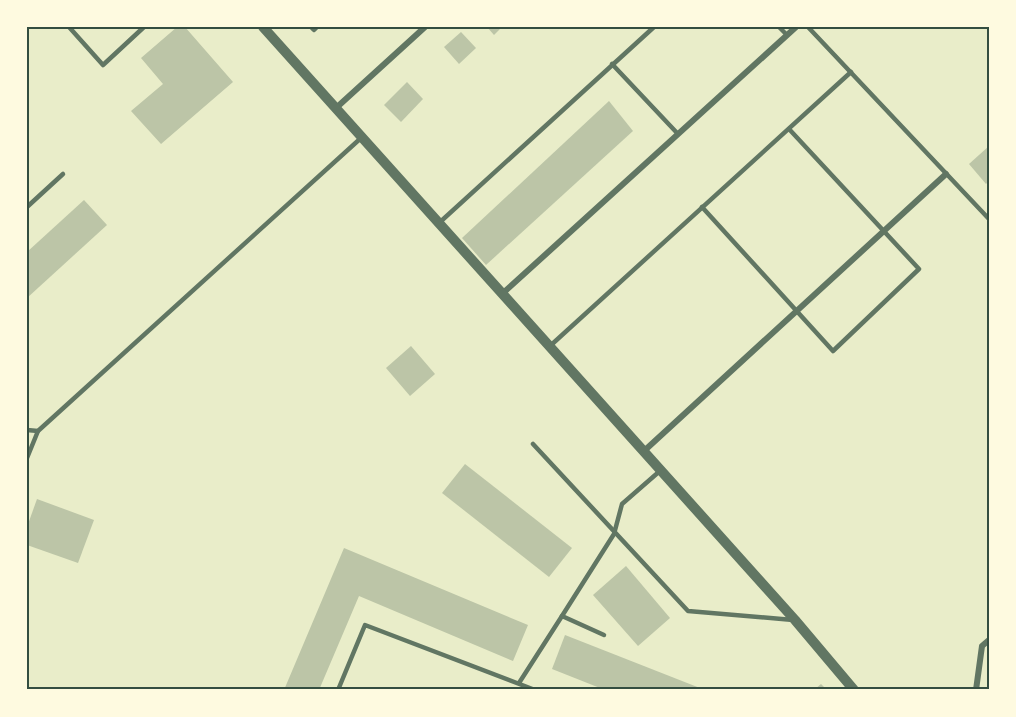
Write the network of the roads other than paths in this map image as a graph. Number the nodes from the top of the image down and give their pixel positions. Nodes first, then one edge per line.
1 (69, 27) edge
2 (144, 27) edge
3 (263, 27) edge
4 (311, 27) edge
5 (317, 27) edge
6 (425, 27) edge
7 (654, 27) edge
8 (779, 27) edge
9 (796, 27) edge
10 (808, 27) edge
11 (787, 35) junction
12 (612, 64) junction
13 (851, 72) junction
14 (336, 108) junction
15 (789, 129) junction
16 (678, 134) junction
17 (362, 137) junction
18 (63, 174) dead end
19 (946, 174) junction
20 (27, 207) edge
21 (702, 207) junction
22 (989, 219) edge
23 (439, 223) junction
24 (883, 231) junction
25 (502, 294) junction
26 (796, 311) junction
27 (550, 346) junction
28 (27, 430) edge
29 (38, 431) junction
30 (533, 444) dead end
31 (644, 451) junction
32 (27, 458) edge
33 (661, 470) junction
34 (614, 534) junction
35 (562, 616) junction
36 (795, 620) junction
37 (604, 635) dead end
38 (989, 640) edge
39 (519, 683) junction
40 (338, 690) edge
41 (535, 690) edge
42 (854, 690) edge
43 (976, 690) edge

1 - 2 lane
3 - 14 street
4 - 5 lane
6 - 14 street
7 - 12 lane
8 - 11 lane
9 - 11 street
10 - 13 lane
11 - 16 street
12 - 16 lane
12 - 23 lane
13 - 15 lane
13 - 19 lane
14 - 17 street
15 - 21 lane
15 - 24 lane
16 - 25 street
17 - 23 street
17 - 29 lane
18 - 20 lane
19 - 22 lane
19 - 24 street
21 - 26 lane
21 - 27 lane
23 - 25 street
24 - 26 street
24 - 26 lane
25 - 27 street
26 - 31 street
27 - 31 street
28 - 29 lane
29 - 32 lane
30 - 34 lane
31 - 33 street
33 - 34 lane
33 - 36 street
34 - 35 lane
34 - 36 lane
35 - 37 lane
35 - 39 lane
36 - 42 street
38 - 43 street
39 - 40 lane
39 - 41 lane

